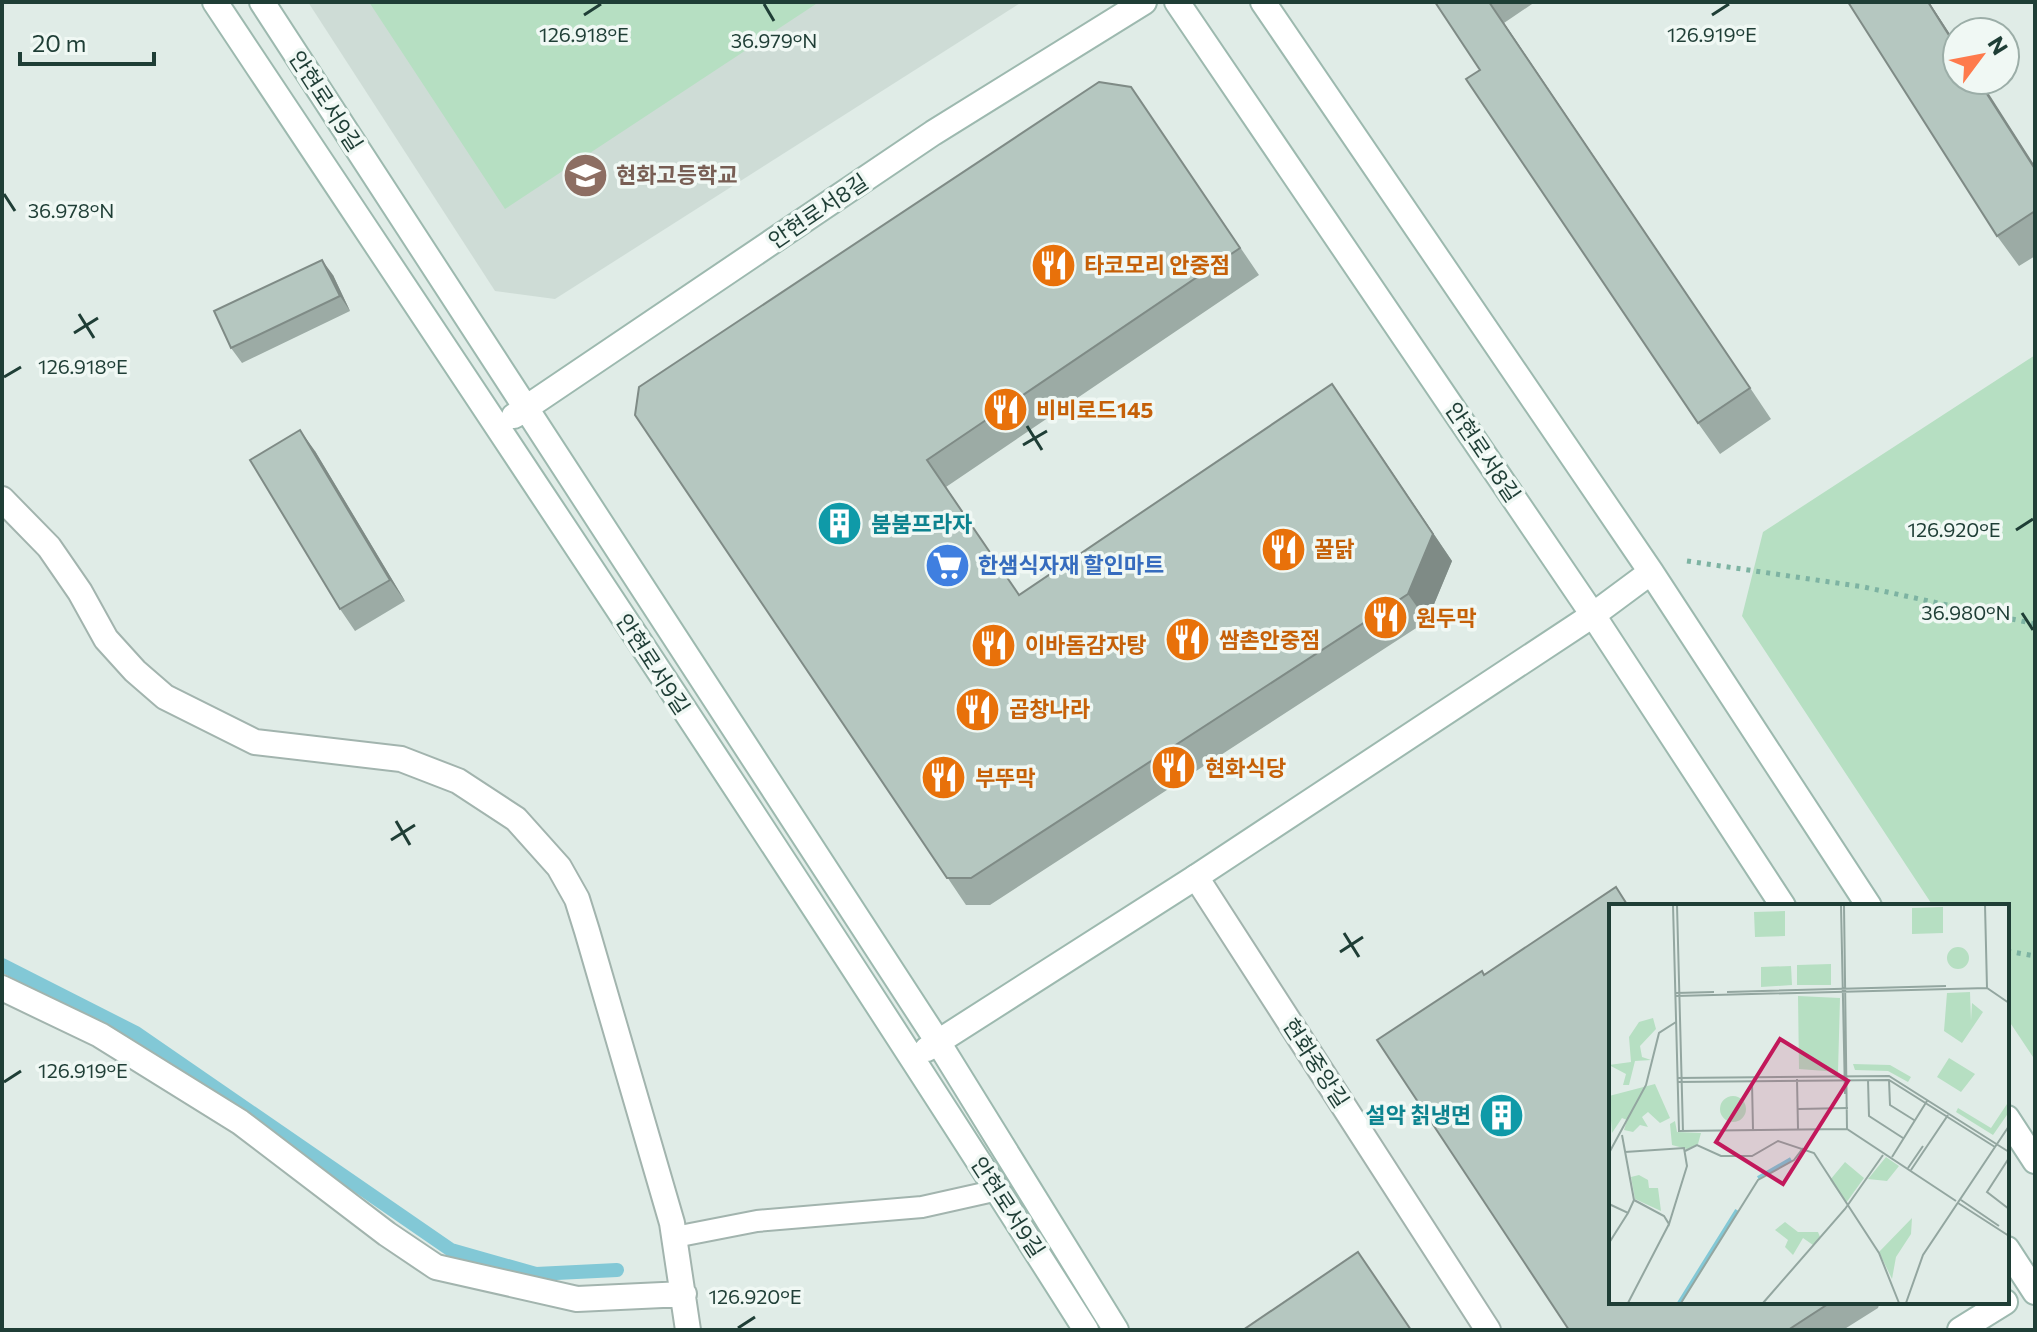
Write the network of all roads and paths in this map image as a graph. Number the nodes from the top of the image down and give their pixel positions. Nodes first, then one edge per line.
1 (215, 2) edge
2 (262, 2) edge
3 (1144, 2) edge
4 (1177, 2) edge
5 (1263, 2) edge
6 (525, 409) junction
7 (498, 428) junction
8 (2, 499) edge
9 (1679, 560) dead end
10 (1651, 572) junction
11 (1593, 615) junction
12 (2035, 624) edge
13 (1196, 877) junction
14 (1782, 904) edge
15 (1868, 904) edge
16 (2009, 951) edge
17 (2035, 956) edge
18 (2, 988) edge
19 (938, 1042) junction
20 (912, 1059) junction
21 (2009, 1121) edge
22 (2035, 1161) edge
23 (998, 1190) junction
24 (675, 1237) junction
25 (2009, 1252) edge
26 (2034, 1287) edge
27 (684, 1294) junction
28 (2009, 1300) edge
29 (2001, 1304) edge
30 (688, 1330) edge
31 (1086, 1330) edge
32 (1116, 1330) edge
33 (1488, 1330) edge
34 (1960, 1330) edge

1 - 7 street, 안현로서9길
2 - 6 street, 안현로서9길
3 - 6 street, 안현로서8길
4 - 11 street, 안현로서8길
5 - 10 street
6 - 7 street, 안현로서8길
6 - 19 street, 안현로서9길
7 - 20 street, 안현로서9길
8 - 24 street
9 - 12 path
10 - 11 street
10 - 15 street
11 - 13 street
11 - 14 street, 안현로서8길
13 - 19 street
13 - 33 street, 현화중앙길
16 - 17 path
18 - 27 street
19 - 20 street
19 - 32 street, 안현로서9길
20 - 23 street, 안현로서9길
21 - 22 street
23 - 24 lane
23 - 31 street, 안현로서9길
24 - 27 street
25 - 26 street
26 - 28 street
27 - 30 street
29 - 34 street

